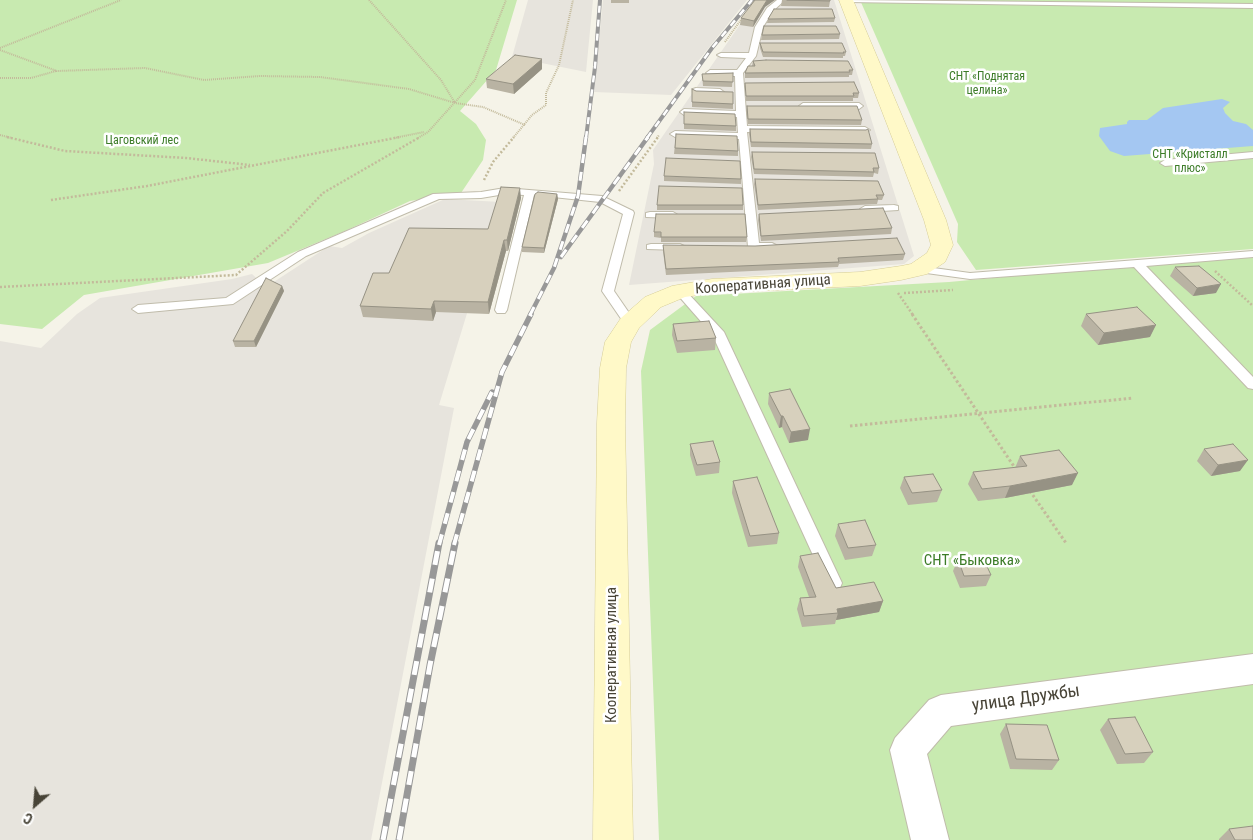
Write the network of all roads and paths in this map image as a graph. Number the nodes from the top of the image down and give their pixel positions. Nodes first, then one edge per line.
1 (121, 0) edge
2 (369, 0) edge
3 (506, 0) edge
4 (573, 0) edge
5 (847, 0) edge
6 (1253, 6) edge
7 (777, 7) edge
8 (0, 49) edge
9 (721, 55) dead end
10 (752, 60) junction
11 (57, 71) junction
12 (710, 73) edge
13 (0, 78) edge
14 (741, 83) junction
15 (696, 91) edge
16 (455, 103) junction
17 (789, 106) edge
18 (859, 106) edge
19 (743, 109) junction
20 (684, 112) edge
21 (525, 125) junction
22 (865, 130) edge
23 (428, 132) junction
24 (742, 132) junction
25 (675, 134) edge
26 (0, 135) edge
27 (1253, 155) edge
28 (1165, 163) dead end
29 (253, 165) junction
30 (530, 192) junction
31 (481, 195) junction
32 (51, 200) dead end
33 (894, 208) dead end
34 (856, 210) edge
35 (650, 215) dead end
36 (687, 215) edge
37 (783, 245) edge
38 (651, 247) dead end
39 (688, 247) edge
40 (1253, 254) edge
41 (1202, 258) junction
42 (1137, 263) junction
43 (919, 269) junction
44 (245, 272) dead end
45 (236, 274) junction
46 (0, 288) edge
47 (680, 291) junction
48 (898, 293) dead end
49 (1253, 306) edge
50 (138, 309) dead end
51 (501, 310) dead end
52 (630, 323) junction
53 (1253, 384) edge
54 (1133, 398) dead end
55 (979, 414) junction
56 (850, 426) dead end
57 (1022, 479) edge
58 (1028, 487) edge
59 (1066, 543) dead end
60 (834, 583) edge
61 (1253, 669) edge
62 (613, 840) edge
63 (930, 840) edge

1 - 8 path
2 - 16 path
3 - 16 path
4 - 21 path
5 - 6 lane
5 - 43 main road, Кооперативная улица
7 - 10 lane
8 - 11 path
9 - 10 lane
10 - 14 lane
11 - 13 path
11 - 16 path
12 - 14 lane
14 - 15 lane
14 - 19 lane
16 - 21 path
16 - 23 path
17 - 18 lane
19 - 20 lane
19 - 24 lane
21 - 31 path
22 - 24 lane
23 - 29 path
23 - 45 path
24 - 25 lane
24 - 37 lane
26 - 29 path
27 - 28 lane
29 - 32 path
30 - 31 lane
30 - 51 lane
30 - 52 lane
31 - 50 lane
33 - 34 lane
35 - 36 lane
38 - 39 lane
40 - 41 lane
41 - 42 lane
41 - 49 path
42 - 43 lane
42 - 53 lane
43 - 47 main road, Кооперативная улица
44 - 45 path
45 - 46 path
47 - 52 main road, Кооперативная улица
47 - 60 lane
48 - 55 path
52 - 62 main road, Кооперативная улица
54 - 55 path
55 - 56 path
55 - 57 path
58 - 59 path
61 - 63 street, улица Дружбы

